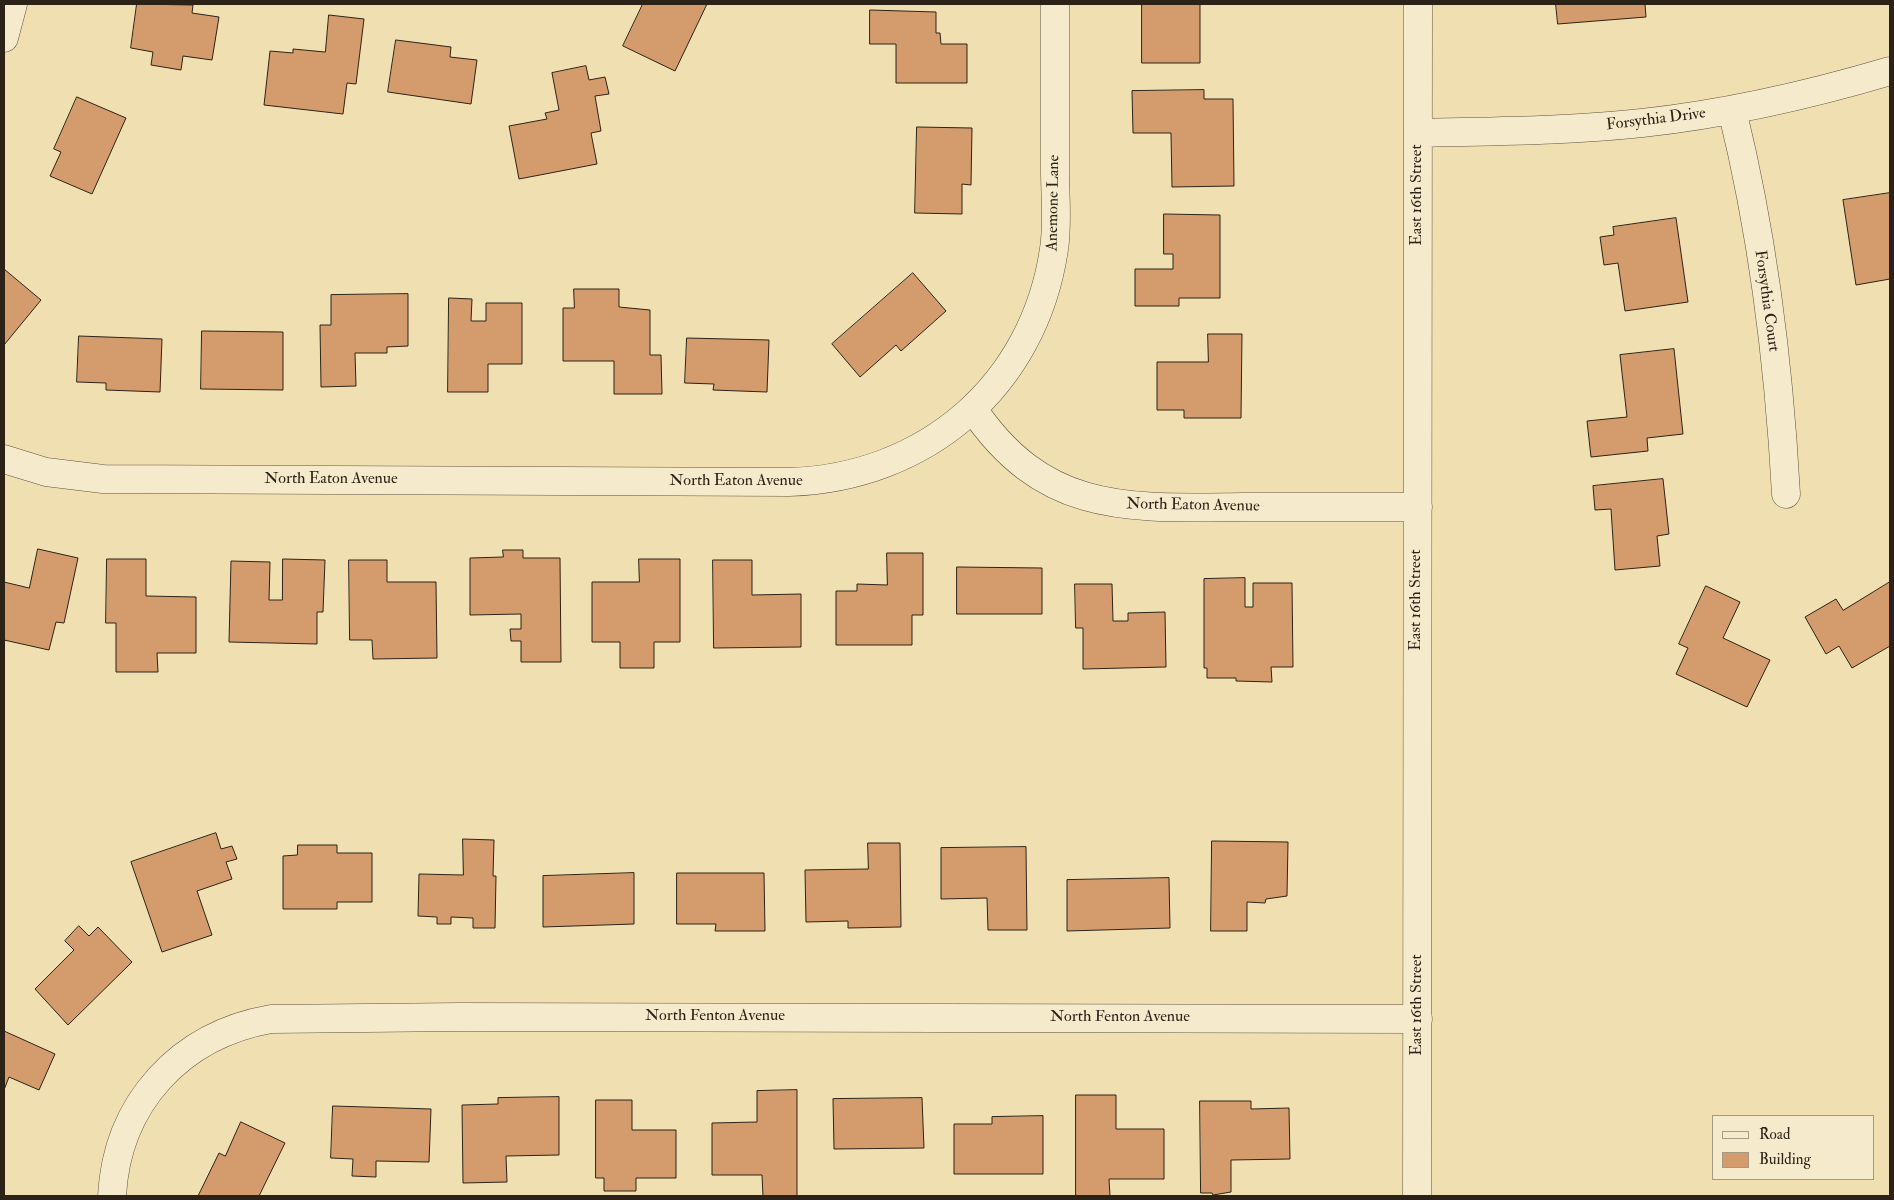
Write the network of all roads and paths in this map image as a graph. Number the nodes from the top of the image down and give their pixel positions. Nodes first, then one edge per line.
1 (13, 4) edge
2 (1055, 4) edge
3 (1418, 4) edge
4 (4, 38) edge
5 (1890, 71) edge
6 (1732, 110) junction
7 (1418, 133) junction
8 (973, 409) junction
9 (4, 459) edge
10 (1786, 494) dead end
11 (1418, 506) junction
12 (1418, 1019) junction
13 (112, 1196) edge
14 (1417, 1196) edge

1 - 4 street
2 - 8 street, Anemone Lane
3 - 7 street, East 16th Street
5 - 6 street, Forsythia Drive
6 - 7 street, Forsythia Drive
6 - 10 street, Forsythia Court
7 - 11 street, East 16th Street
8 - 9 street, North Eaton Avenue
8 - 11 street, North Eaton Avenue
11 - 12 street, East 16th Street
12 - 13 street, North Fenton Avenue
12 - 14 street, East 16th Street

